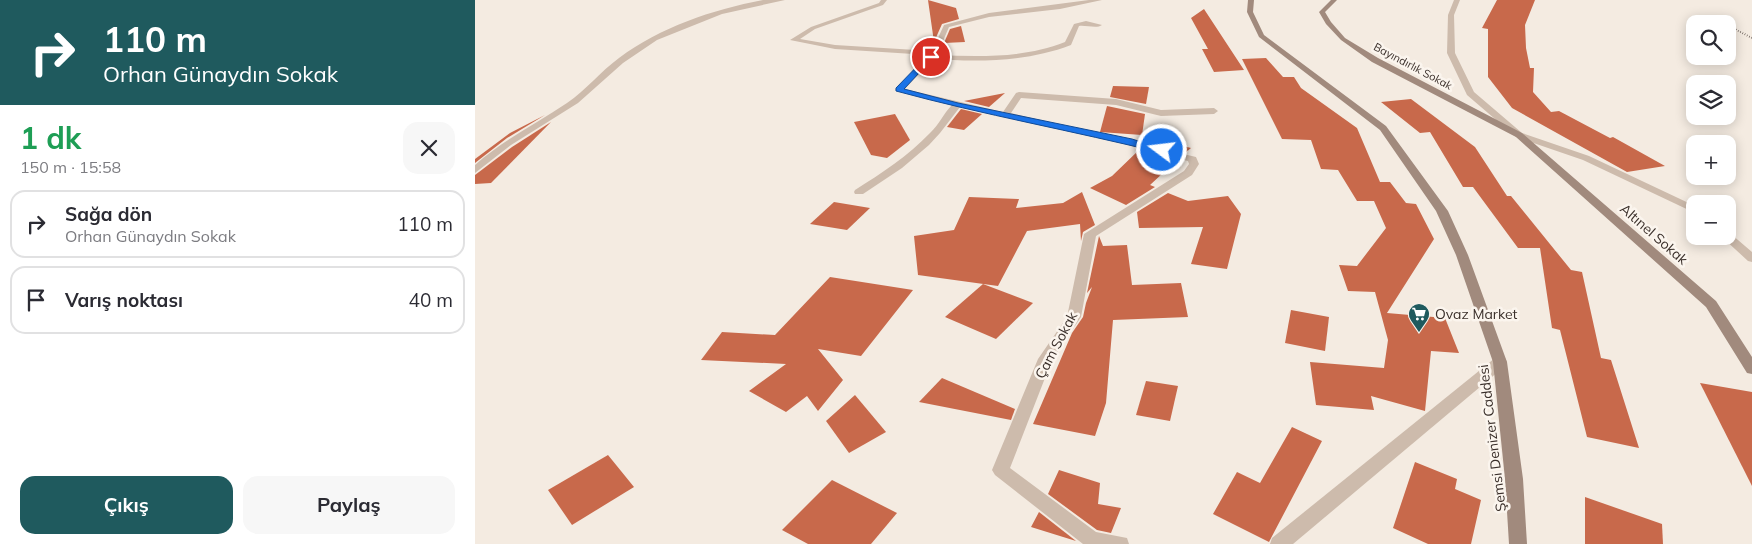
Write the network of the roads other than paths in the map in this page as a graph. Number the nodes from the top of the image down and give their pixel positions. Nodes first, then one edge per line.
1 (782, 0) edge
2 (884, 0) edge
3 (1099, 0) edge
4 (1251, 0) edge
5 (1334, 0) edge
6 (1457, 0) edge
7 (1099, 25) dead end
8 (933, 55) junction
9 (957, 105) junction
10 (1214, 111) dead end
11 (1005, 115) junction
12 (1519, 135) junction
13 (475, 170) edge
14 (859, 192) dead end
15 (1686, 206) edge
16 (1736, 244) edge
17 (1752, 258) edge
18 (1500, 362) junction
19 (1752, 369) edge
20 (1120, 544) edge
21 (1279, 544) edge
22 (1518, 544) edge

1 - 13 street
2 - 8 street
3 - 8 street
4 - 18 main road, Şemsi Denizer Caddesi
5 - 12 main road, Bayındırlık Sokak
6 - 12 street
7 - 8 street
8 - 9 street
9 - 11 street
9 - 14 street
10 - 11 street
11 - 20 street, Çam Sokak
12 - 15 street
12 - 19 main road, Altınel Sokak
16 - 17 street
18 - 21 street
18 - 22 main road, Şemsi Denizer Caddesi

